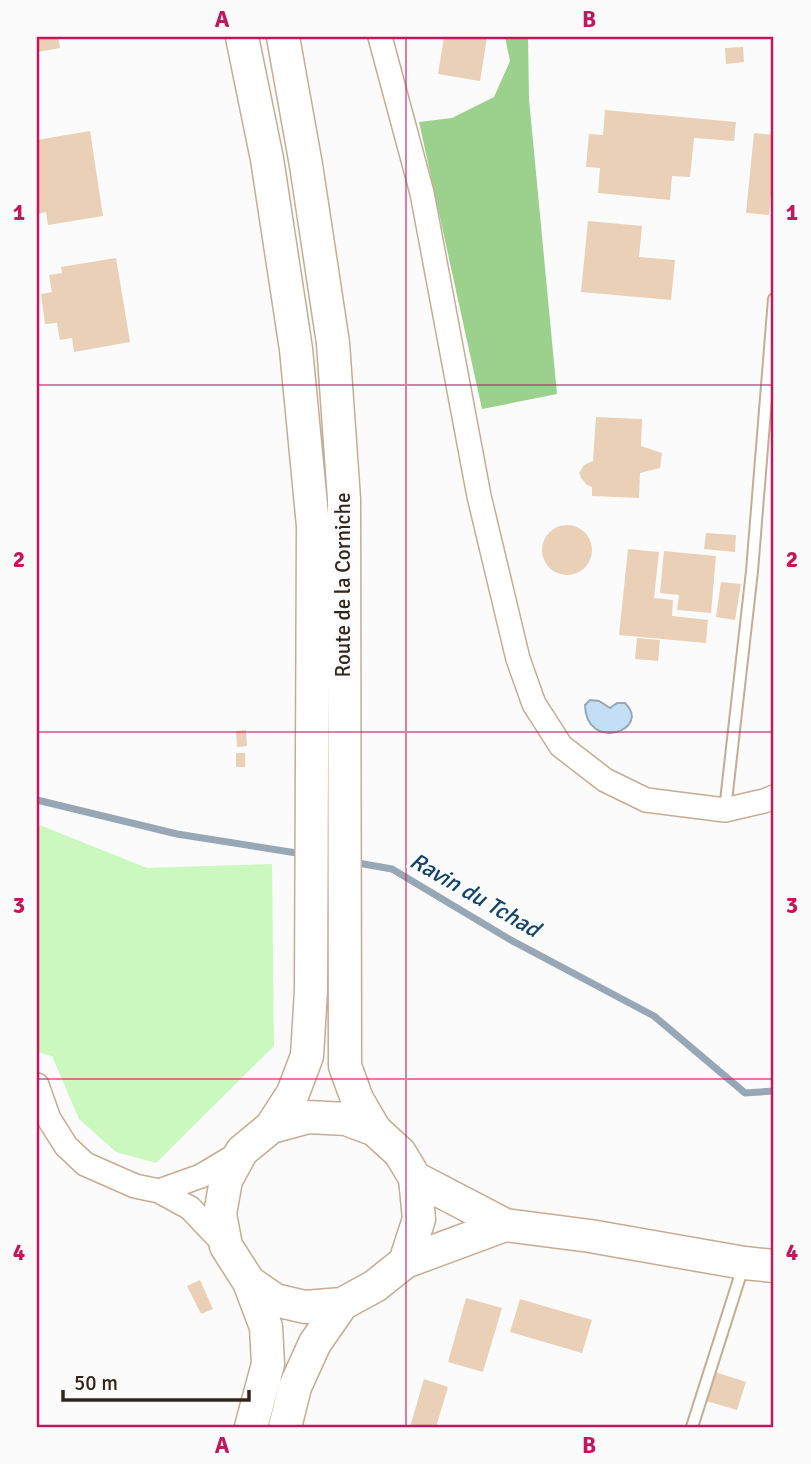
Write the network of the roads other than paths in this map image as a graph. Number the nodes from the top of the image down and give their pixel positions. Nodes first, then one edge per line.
1 (242, 37) edge
2 (282, 37) edge
3 (380, 37) edge
4 (774, 299) edge
5 (774, 797) edge
6 (725, 810) junction
7 (37, 1086) edge
8 (271, 1127) junction
9 (375, 1130) junction
10 (242, 1152) junction
11 (415, 1178) junction
12 (159, 1191) junction
13 (505, 1225) junction
14 (226, 1246) junction
15 (405, 1262) junction
16 (759, 1264) edge
17 (249, 1282) junction
18 (342, 1304) junction
19 (251, 1427) edge
20 (285, 1427) edge
21 (691, 1427) edge

1 - 8 main road, Route de la Corniche
2 - 9 main road, Route de la Corniche
3 - 6 street
4 - 6 lane
5 - 6 street
7 - 12 street
8 - 9 main road
8 - 10 main road
9 - 11 main road
10 - 12 street
10 - 14 main road
11 - 13 main road
11 - 15 main road
12 - 14 street
13 - 15 main road
13 - 16 main road
14 - 17 main road
15 - 18 main road
16 - 21 lane
17 - 18 main road
17 - 19 main road
18 - 20 main road

